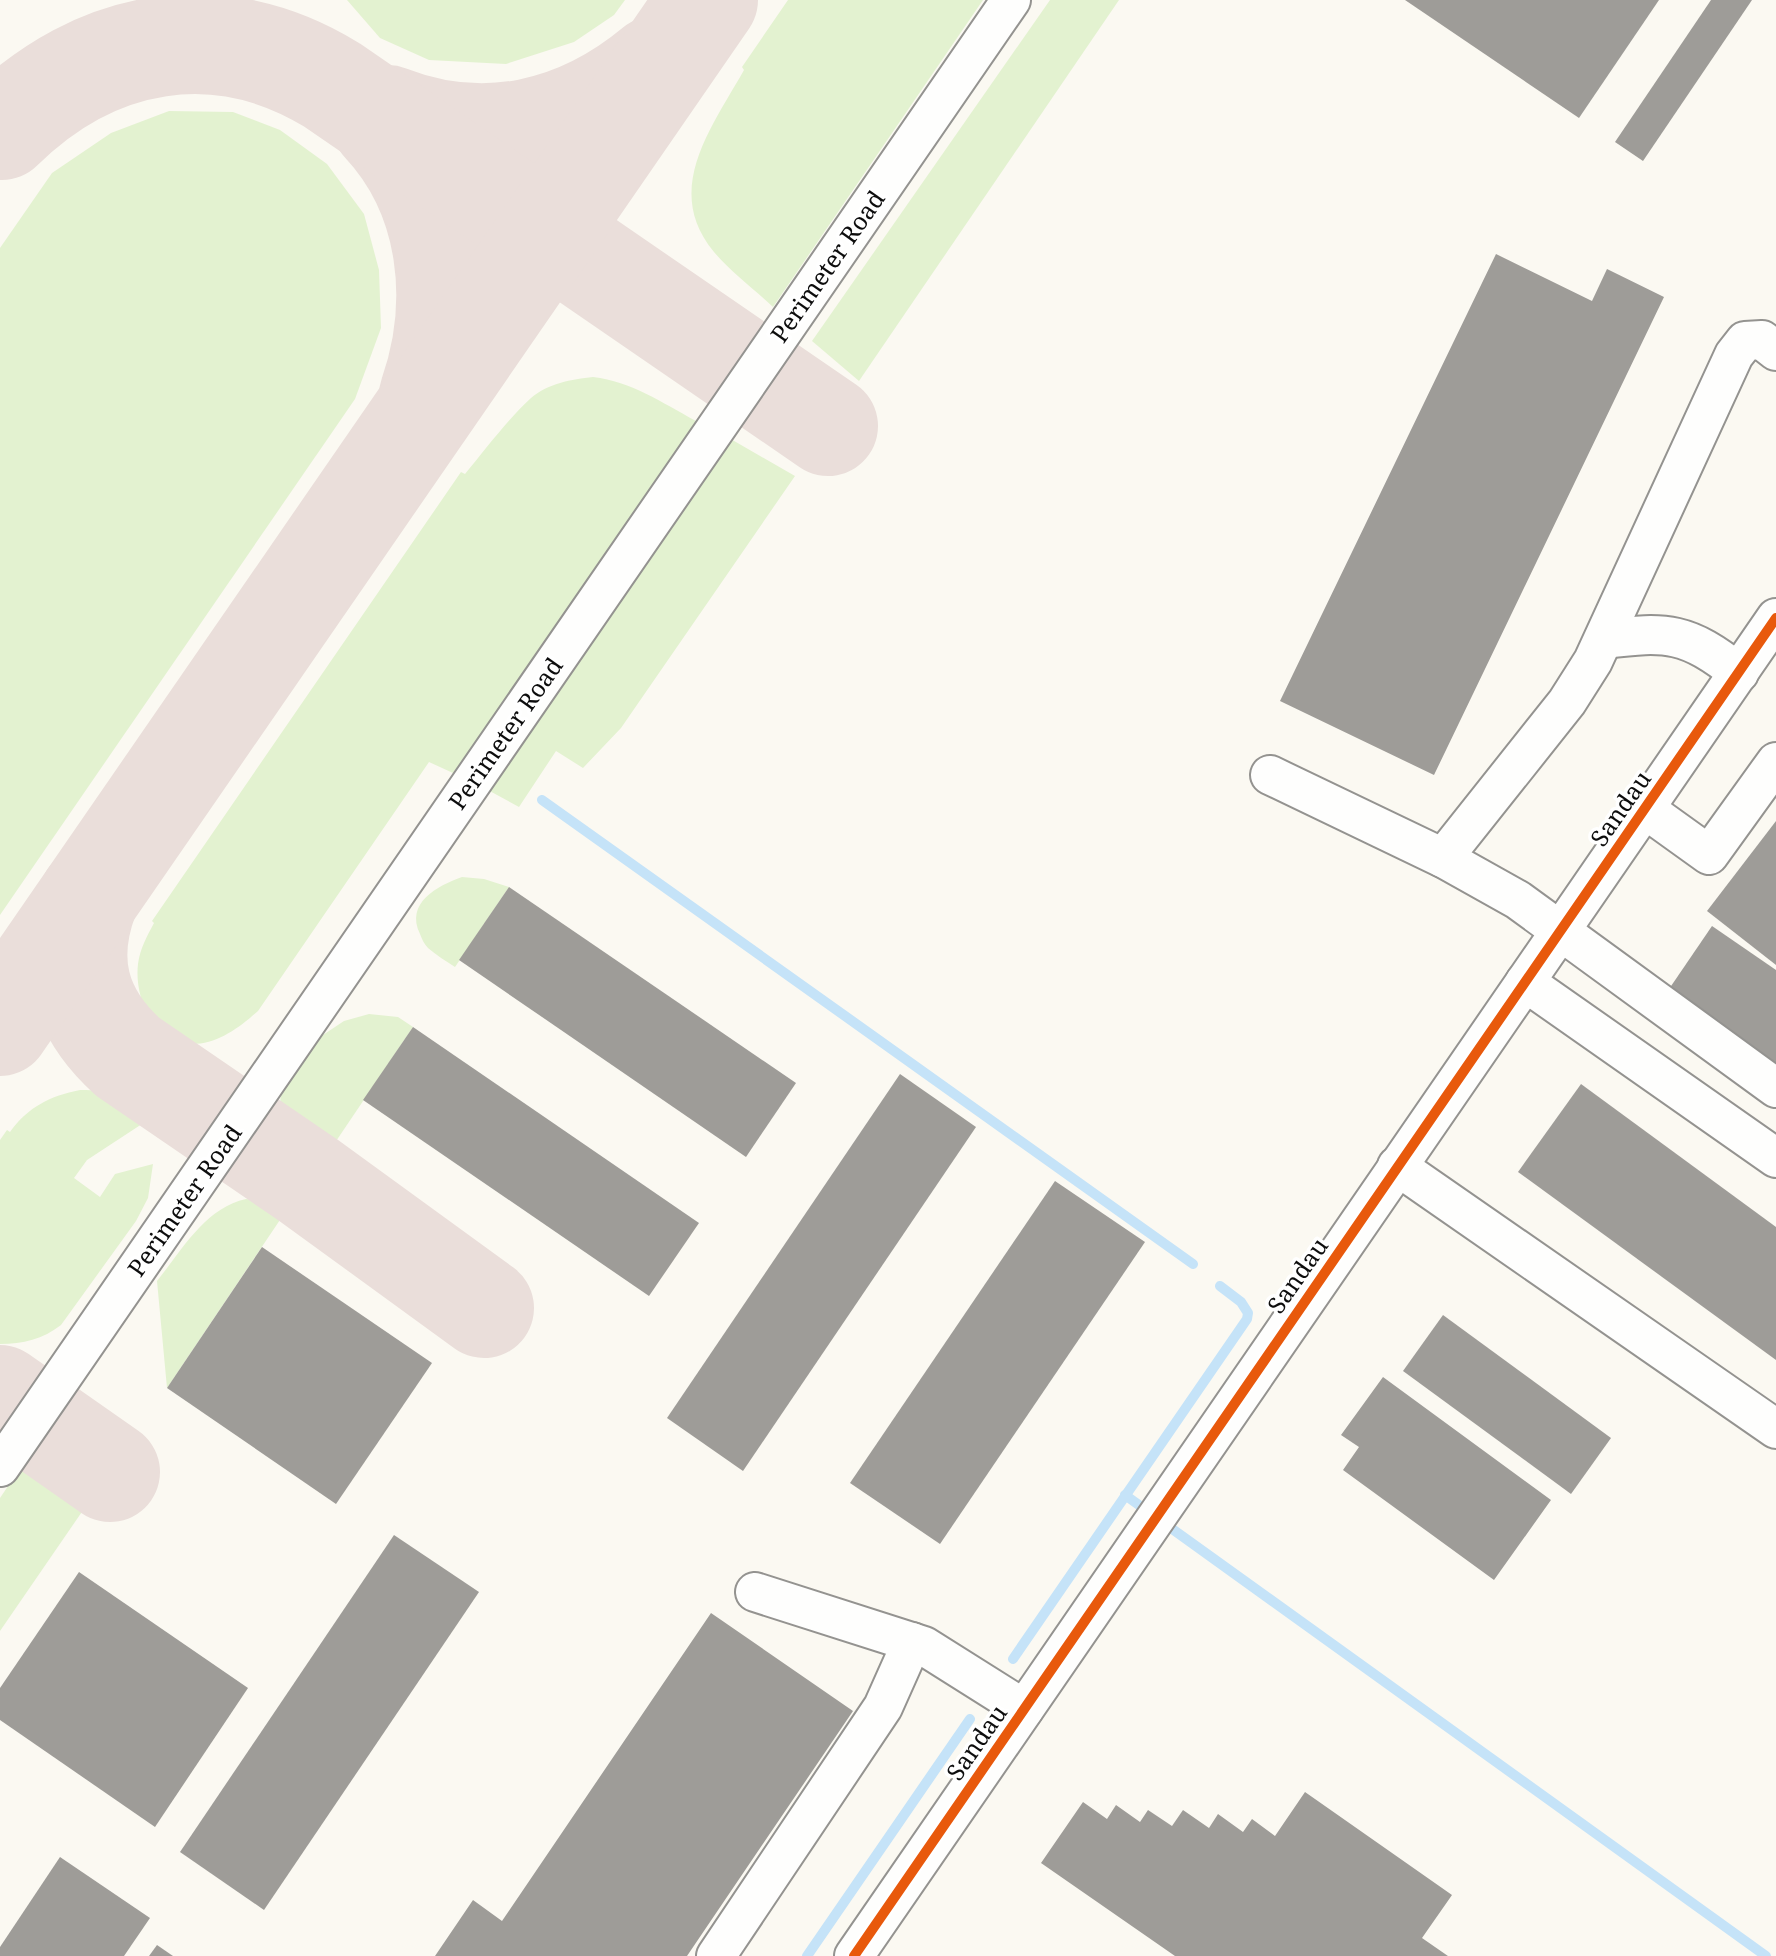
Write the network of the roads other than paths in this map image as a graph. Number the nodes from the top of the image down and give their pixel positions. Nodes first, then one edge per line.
1 (1011, 0) edge
2 (1776, 351) edge
3 (1776, 618) edge
4 (1604, 639) junction
5 (1756, 664) edge
6 (1776, 762) edge
7 (1270, 775) dead end
8 (1645, 809) junction
9 (1443, 858) junction
10 (1560, 932) junction
11 (1525, 982) junction
12 (1776, 1088) edge
13 (1776, 1158) edge
14 (1397, 1166) junction
15 (1776, 1429) edge
16 (0, 1467) edge
17 (755, 1592) dead end
18 (912, 1642) junction
19 (1024, 1709) junction
20 (716, 1956) edge
21 (854, 1956) edge

1 - 16 street, Perimeter Road
2 - 4 street
3 - 5 street, Sandau
4 - 5 street
4 - 9 street
5 - 8 street, Sandau
6 - 8 street
7 - 9 street
8 - 10 street, Sandau
9 - 10 street
10 - 11 street, Sandau
10 - 12 street
11 - 13 street
11 - 14 street, Sandau
14 - 15 street
14 - 19 street, Sandau
17 - 18 street
18 - 19 street
18 - 20 street
19 - 21 street, Sandau

